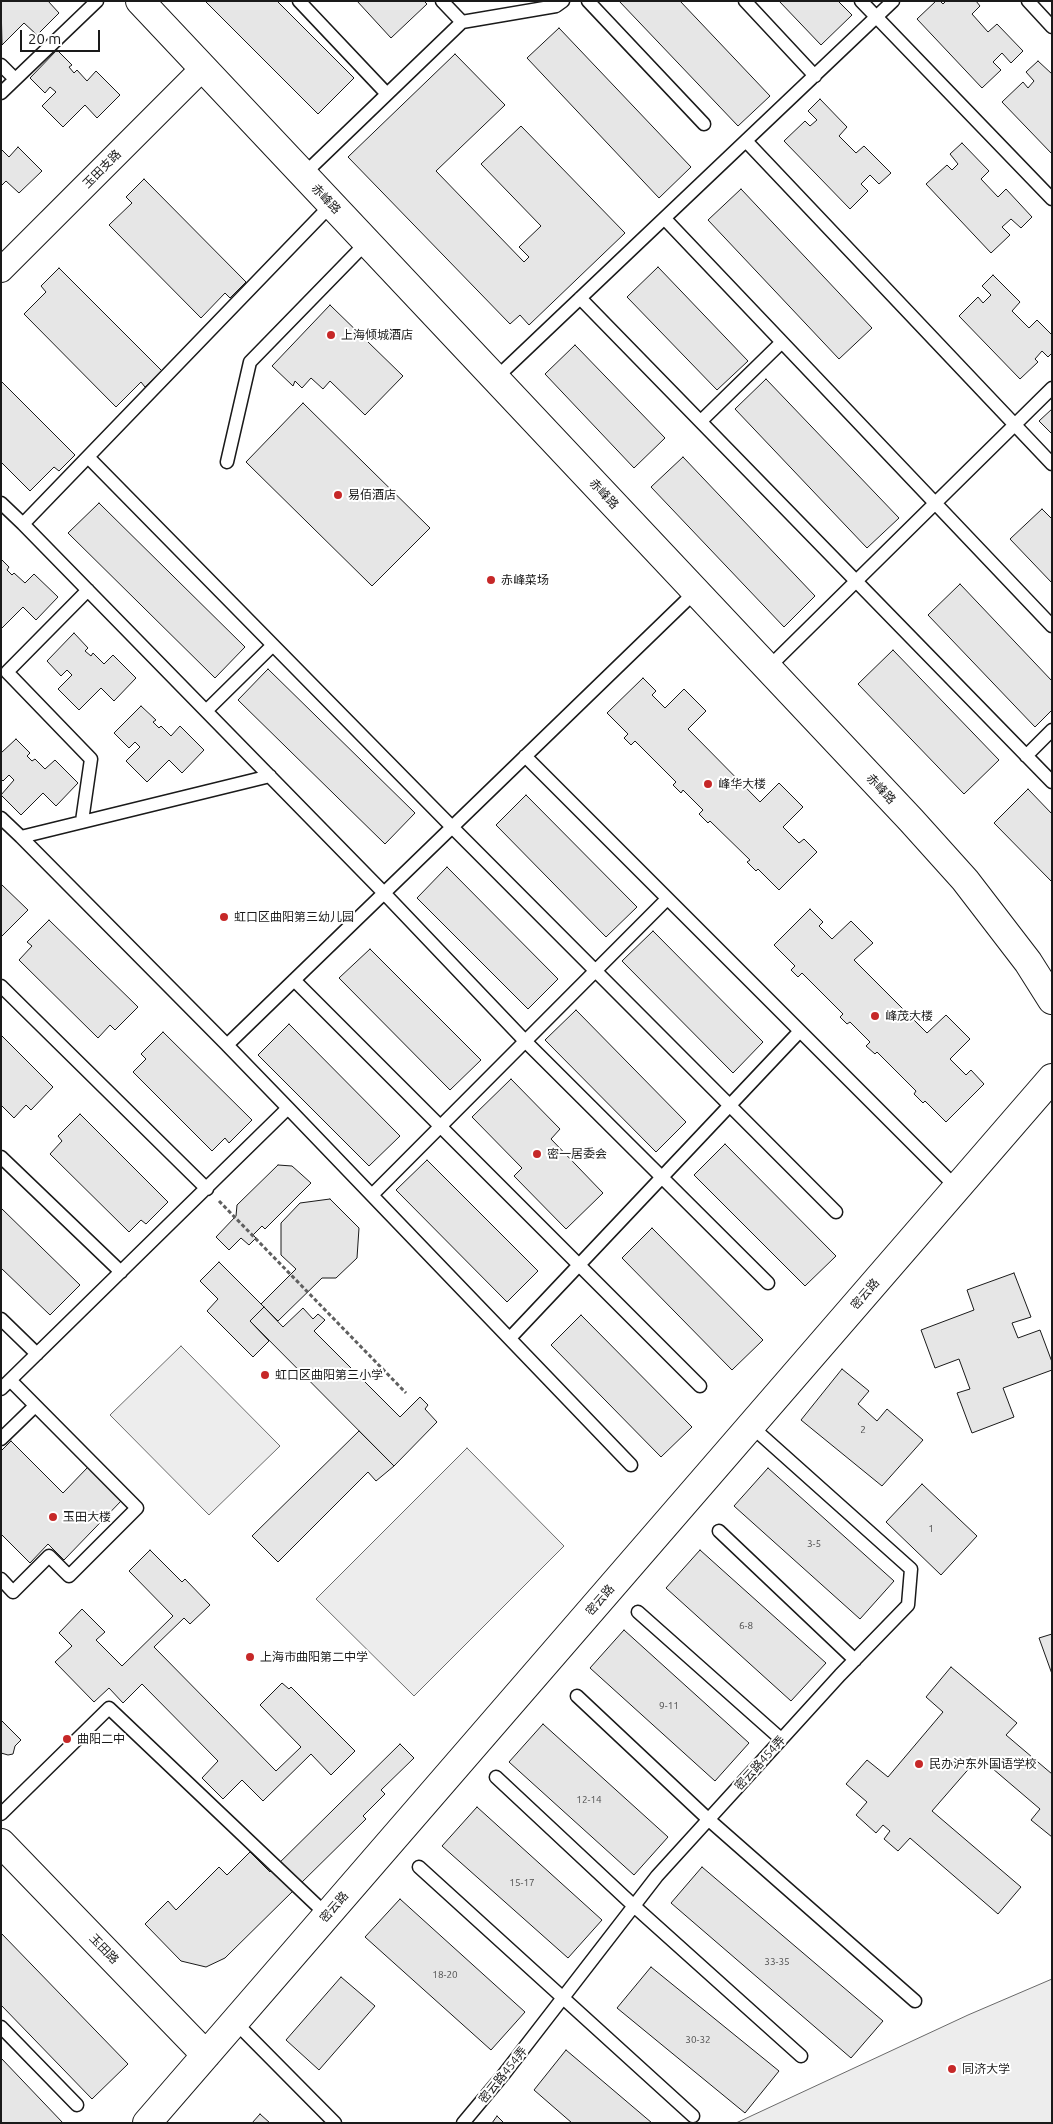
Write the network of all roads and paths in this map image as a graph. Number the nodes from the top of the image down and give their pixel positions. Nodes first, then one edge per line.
1 (97, 1) edge
2 (140, 1) edge
3 (299, 1) edge
4 (442, 1) edge
5 (563, 1) edge
6 (588, 1) edge
7 (745, 1) edge
8 (861, 1) edge
9 (894, 1) edge
10 (1028, 1) edge
11 (876, 18) junction
12 (462, 22) junction
13 (1052, 27) edge
14 (1, 65) edge
15 (203, 68) junction
16 (815, 76) junction
17 (15, 79) junction
18 (1, 93) edge
19 (388, 94) junction
20 (704, 124) dead end
21 (746, 140) junction
22 (303, 175) junction
23 (1052, 199) edge
24 (332, 205) junction
25 (665, 219) junction
26 (367, 242) junction
27 (1, 270) edge
28 (580, 298) junction
29 (782, 342) junction
30 (495, 379) junction
31 (1052, 388) edge
32 (700, 421) junction
33 (1015, 425) junction
34 (88, 457) junction
35 (227, 462) dead end
36 (1052, 464) edge
37 (1, 503) edge
38 (936, 503) junction
39 (23, 524) junction
40 (858, 581) junction
41 (88, 590) junction
42 (696, 591) junction
43 (1052, 626) edge
44 (273, 645) junction
45 (768, 668) junction
46 (3, 672) edge
47 (206, 711) junction
48 (1052, 730) edge
49 (525, 756) junction
50 (1026, 756) junction
51 (270, 776) junction
52 (1052, 782) edge
53 (1, 818) edge
54 (82, 822) junction
55 (452, 827) junction
56 (20, 837) junction
57 (384, 893) junction
58 (668, 899) junction
59 (596, 970) junction
60 (294, 980) junction
61 (1, 986) edge
62 (1052, 1000) edge
63 (800, 1031) junction
64 (525, 1041) junction
65 (227, 1045) junction
66 (1052, 1078) edge
67 (730, 1106) junction
68 (288, 1108) junction
69 (440, 1126) junction
70 (1, 1157) edge
71 (662, 1178) junction
72 (206, 1188) junction
73 (957, 1188) junction
74 (372, 1194) junction
75 (836, 1212) dead end
76 (579, 1265) junction
77 (121, 1272) junction
78 (768, 1284) dead end
79 (1, 1319) edge
80 (510, 1338) junction
81 (37, 1354) junction
82 (6, 1384) edge
83 (700, 1386) dead end
84 (406, 1393) dead end
85 (35, 1406) junction
86 (751, 1426) junction
87 (1, 1439) edge
88 (632, 1464) dead end
89 (719, 1531) dead end
90 (1, 1579) edge
91 (638, 1612) dead end
92 (855, 1660) junction
93 (577, 1696) dead end
94 (781, 1739) junction
95 (496, 1777) dead end
96 (1, 1814) edge
97 (708, 1819) junction
98 (1, 1843) edge
99 (420, 1867) dead end
100 (634, 1906) junction
101 (327, 1915) junction
102 (563, 1997) junction
103 (915, 2001) dead end
104 (235, 2022) junction
105 (1, 2027) edge
106 (206, 2055) junction
107 (801, 2056) dead end
108 (78, 2105) dead end
109 (693, 2116) dead end
110 (147, 2123) edge
111 (335, 2123) edge
112 (463, 2123) edge

1 - 17 lane
2 - 15 street, 赤峰路
3 - 19 lane
4 - 12 lane
5 - 12 lane
6 - 20 lane
7 - 16 lane
8 - 11 lane
9 - 11 lane
10 - 13 lane
11 - 16 lane
11 - 23 lane
12 - 19 lane
14 - 17 lane
15 - 22 street, 赤峰路
15 - 27 street, 玉田支路
16 - 21 lane
17 - 18 lane
19 - 22 lane
21 - 25 lane
21 - 33 lane
22 - 24 street, 赤峰路
24 - 26 street, 赤峰路
24 - 34 lane
25 - 28 lane
25 - 29 lane
26 - 30 street, 赤峰路
26 - 35 lane
28 - 30 lane
28 - 32 lane
29 - 32 lane
29 - 38 lane
30 - 42 street, 赤峰路
31 - 33 lane
32 - 40 lane
33 - 36 lane
33 - 38 lane
34 - 39 lane
34 - 44 lane
37 - 39 lane
38 - 40 lane
38 - 43 lane
39 - 41 lane
40 - 45 lane
40 - 50 lane
41 - 46 lane
41 - 47 lane
42 - 45 street, 赤峰路
42 - 49 lane
44 - 47 lane
44 - 55 lane
45 - 62 street, 赤峰路
46 - 54 lane
47 - 51 lane
48 - 50 lane
49 - 55 lane
49 - 58 lane
50 - 52 lane
51 - 54 lane
51 - 57 lane
53 - 56 lane
54 - 56 lane
55 - 57 lane
55 - 59 lane
56 - 65 lane
57 - 60 lane
57 - 64 lane
58 - 59 lane
58 - 63 lane
59 - 64 lane
59 - 67 lane
60 - 65 lane
60 - 69 lane
61 - 72 lane
63 - 67 lane
63 - 73 lane
64 - 69 lane
64 - 71 lane
65 - 68 lane
66 - 73 street, 密云路
67 - 71 lane
67 - 75 lane
68 - 72 lane
68 - 74 lane
69 - 74 lane
69 - 76 lane
70 - 77 lane
71 - 76 lane
71 - 78 lane
72 - 77 lane
72 - 84 path
73 - 86 street, 密云路
74 - 80 lane
76 - 80 lane
76 - 83 lane
77 - 81 lane
79 - 81 lane
80 - 88 lane
81 - 82 lane
82 - 85 lane
85 - 87 lane
85 - 90 lane
86 - 92 lane, 密云路454弄
86 - 101 street, 密云路
89 - 92 lane
91 - 94 lane
92 - 94 lane, 密云路454弄
93 - 97 lane
94 - 97 lane, 密云路454弄
95 - 100 lane
96 - 101 lane
97 - 100 lane, 密云路454弄
97 - 103 lane
98 - 106 street, 玉田路
99 - 102 lane
100 - 102 lane, 密云路454弄
100 - 107 lane
101 - 104 street, 密云路
102 - 109 lane
102 - 112 lane, 密云路454弄
104 - 106 street, 密云路
104 - 111 lane
105 - 108 lane
106 - 110 street, 密云路

